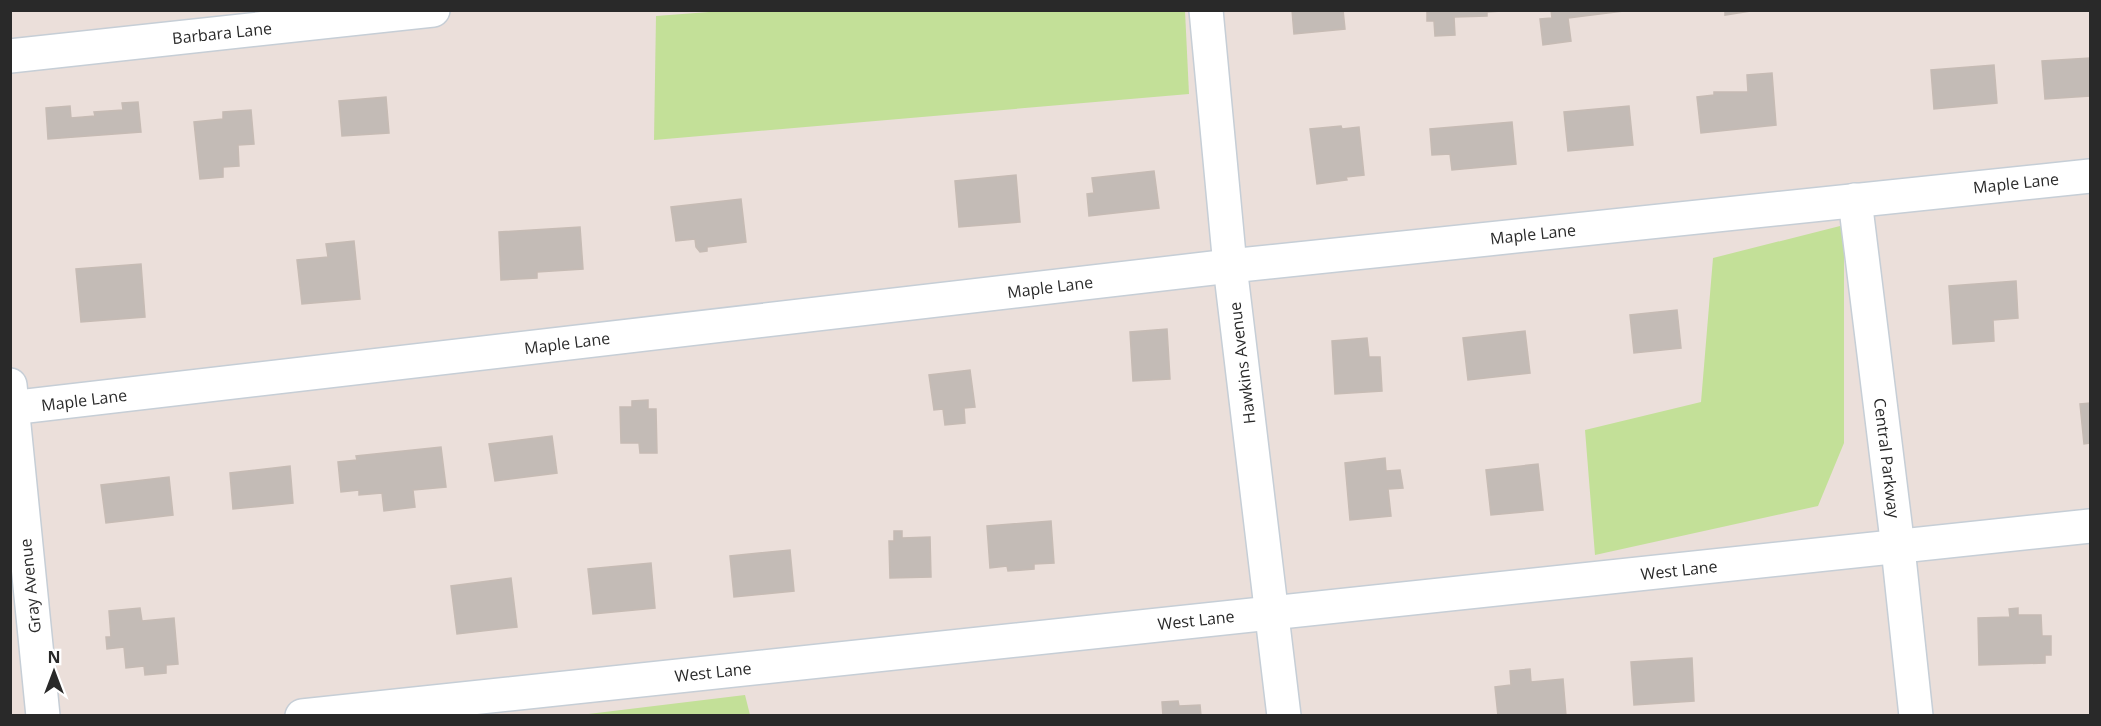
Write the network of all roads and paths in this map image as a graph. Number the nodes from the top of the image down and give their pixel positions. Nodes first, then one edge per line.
1 (433, 10) edge
2 (1206, 10) edge
3 (10, 56) edge
4 (2091, 176) edge
5 (1855, 200) junction
6 (1230, 266) junction
7 (11, 400) edge
8 (2091, 526) edge
9 (1898, 548) junction
10 (1271, 612) junction
11 (43, 716) edge
12 (302, 716) edge
13 (1284, 716) edge
14 (1916, 716) edge

1 - 3 street, Barbara Lane
2 - 6 street, Hawkins Avenue
4 - 5 street, Maple Lane
5 - 6 street, Maple Lane
5 - 9 street, Central Parkway
6 - 7 street, Maple Lane
6 - 10 street, Hawkins Avenue
7 - 11 street, Gray Avenue
8 - 9 street, West Lane
9 - 10 street, West Lane
9 - 14 street, Central Parkway
10 - 12 street, West Lane
10 - 13 street, Hawkins Avenue

